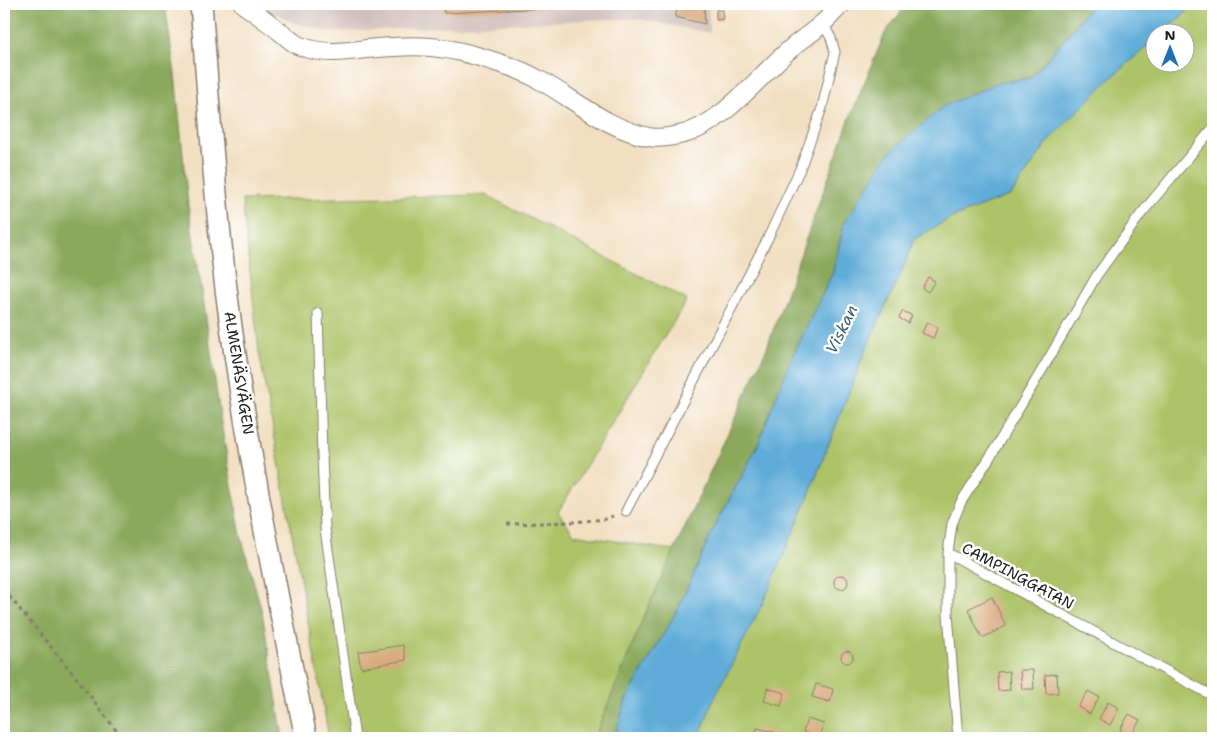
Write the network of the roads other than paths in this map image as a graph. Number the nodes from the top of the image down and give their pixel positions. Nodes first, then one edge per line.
1 (201, 4) edge
2 (243, 4) edge
3 (842, 4) edge
4 (823, 23) junction
5 (1213, 128) edge
6 (318, 313) dead end
7 (626, 511) road end
8 (948, 553) junction
9 (1213, 696) edge
10 (306, 738) edge
11 (355, 738) edge
12 (958, 738) edge

1 - 10 street, ALMENÄSVÄGEN
2 - 4 street
3 - 4 street
4 - 7 lane
5 - 8 lane
6 - 11 lane
8 - 9 lane, CAMPINGGATAN
8 - 12 lane, CAMPINGGATAN

